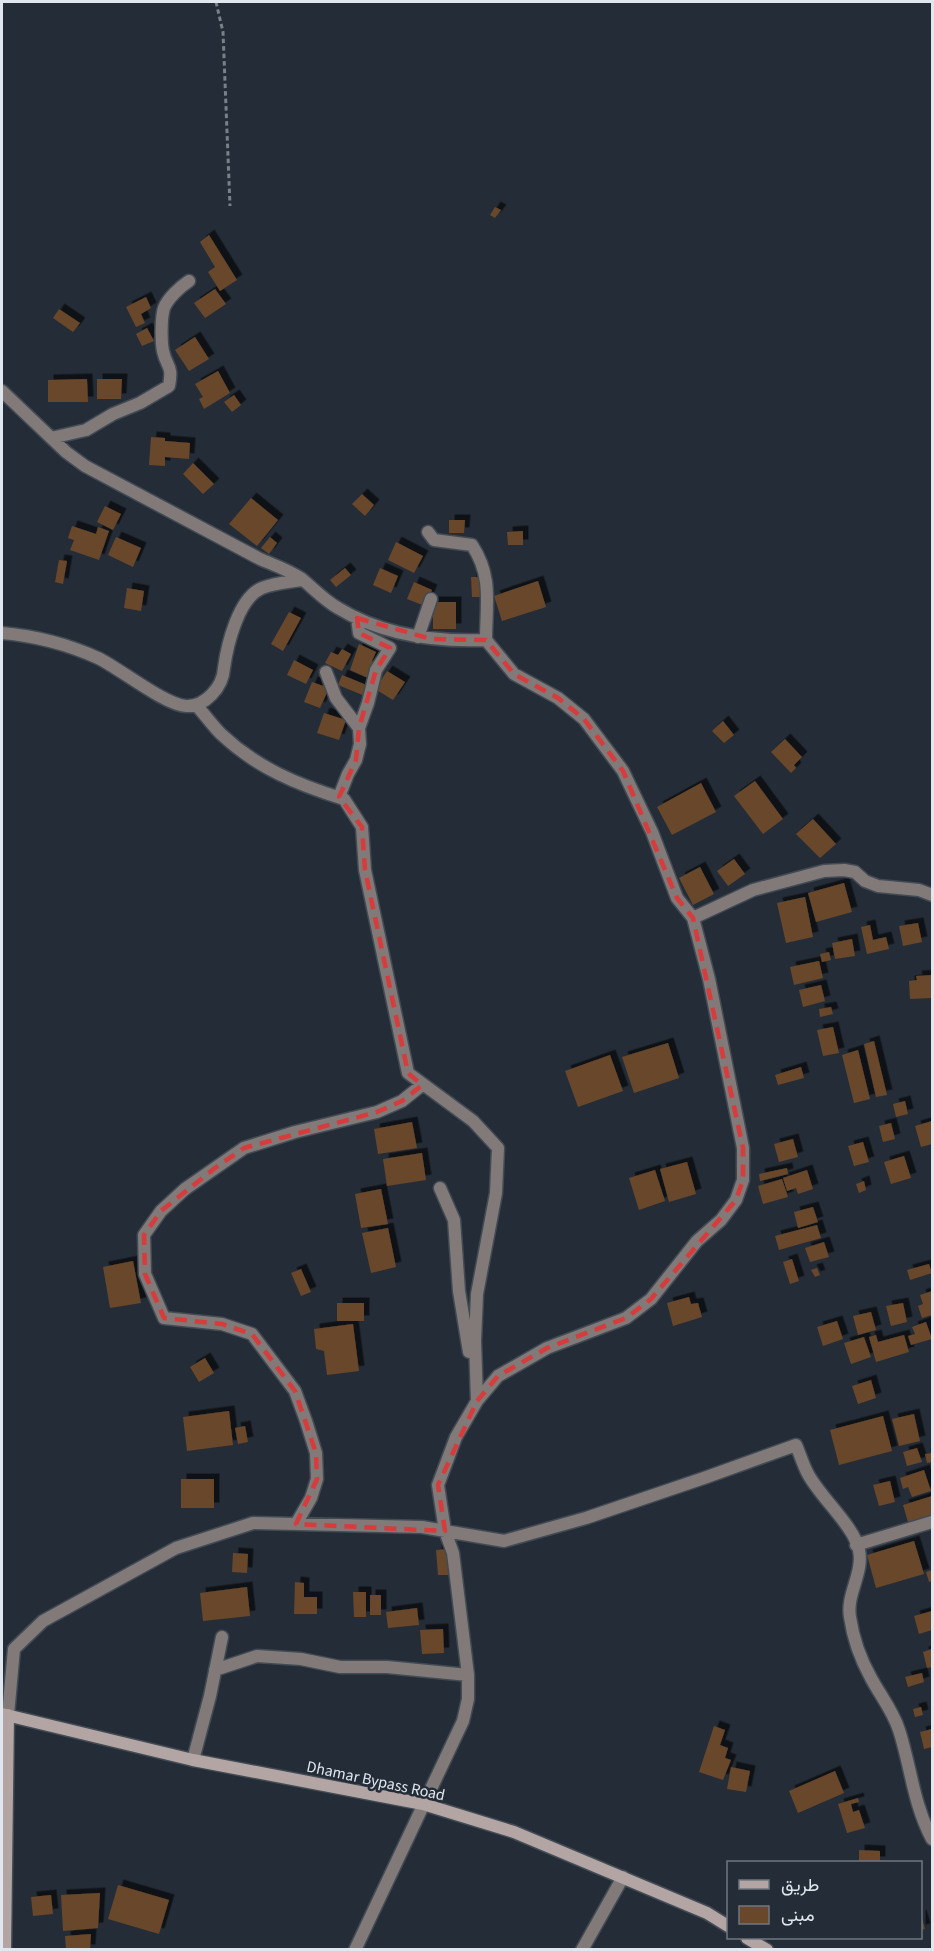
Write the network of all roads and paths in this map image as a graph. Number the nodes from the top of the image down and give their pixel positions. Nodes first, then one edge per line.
1 (216, 2) edge
2 (230, 206) dead end
3 (189, 281) dead end
4 (2, 392) edge
5 (51, 438) junction
6 (428, 532) dead end
7 (302, 580) junction
8 (431, 599) dead end
9 (357, 618) junction
10 (2, 633) edge
11 (418, 637) junction
12 (486, 640) junction
13 (326, 672) dead end
14 (197, 706) junction
15 (358, 728) junction
16 (339, 797) junction
17 (933, 895) edge
18 (693, 918) junction
19 (422, 1085) junction
20 (440, 1188) dead end
21 (477, 1401) junction
22 (933, 1522) edge
23 (296, 1524) junction
24 (446, 1531) junction
25 (856, 1545) junction
26 (222, 1637) dead end
27 (215, 1670) junction
28 (468, 1675) junction
29 (5, 1714) edge
30 (193, 1760) junction
31 (423, 1804) junction
32 (933, 1839) edge
33 (623, 1878) junction
34 (727, 1925) edge
35 (749, 1939) edge
36 (5, 1950) edge
37 (355, 1950) edge
38 (582, 1950) edge
39 (767, 1950) edge

1 - 2 path
3 - 5 street
4 - 5 street
5 - 7 street
6 - 12 street
7 - 9 street
7 - 14 street
8 - 11 street
9 - 11 street
9 - 15 street
10 - 14 street
11 - 12 street
12 - 18 street
13 - 15 street
14 - 16 street
15 - 16 street
16 - 19 street
17 - 18 street
18 - 21 street
19 - 21 street
19 - 23 street
20 - 21 street
21 - 24 street
22 - 25 street
23 - 24 street
23 - 29 street
24 - 25 street
24 - 28 street
25 - 32 street
26 - 27 street
27 - 28 street
27 - 30 street
28 - 31 street
29 - 30 main road, Dhamar Bypass Road
29 - 36 main road
30 - 31 main road, Dhamar Bypass Road
31 - 33 main road, Dhamar Bypass Road
31 - 37 street
33 - 34 main road, Dhamar Bypass Road
33 - 38 street
35 - 39 main road

